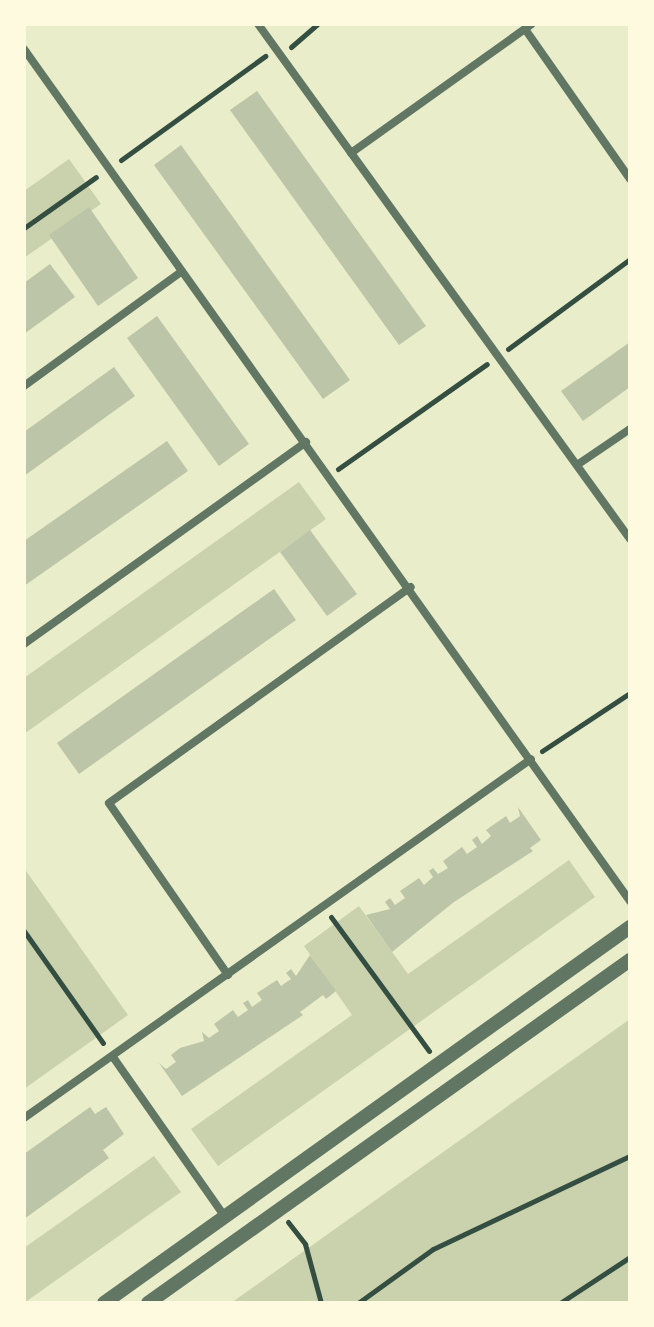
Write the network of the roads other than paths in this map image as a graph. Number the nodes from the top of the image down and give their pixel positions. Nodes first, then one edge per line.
1 (258, 24) edge
2 (528, 26) edge
3 (24, 49) edge
4 (351, 153) junction
5 (630, 179) edge
6 (182, 271) junction
7 (24, 386) edge
8 (630, 429) edge
9 (306, 442) junction
10 (577, 465) junction
11 (630, 539) edge
12 (411, 587) junction
13 (24, 644) edge
14 (531, 759) junction
15 (630, 901) edge
16 (630, 927) edge
17 (630, 960) edge
18 (228, 975) junction
19 (113, 1057) junction
20 (24, 1118) edge
21 (225, 1217) junction
22 (104, 1303) edge
23 (148, 1303) edge

1 - 4 street
2 - 4 street
2 - 5 street
3 - 6 street
4 - 10 street
6 - 7 street
6 - 9 street
8 - 10 street
9 - 12 street
9 - 13 street
10 - 11 street
12 - 14 street
12 - 18 street
14 - 15 street
14 - 18 street
16 - 21 street
17 - 23 street
18 - 19 street
19 - 20 street
19 - 21 street
21 - 22 street

